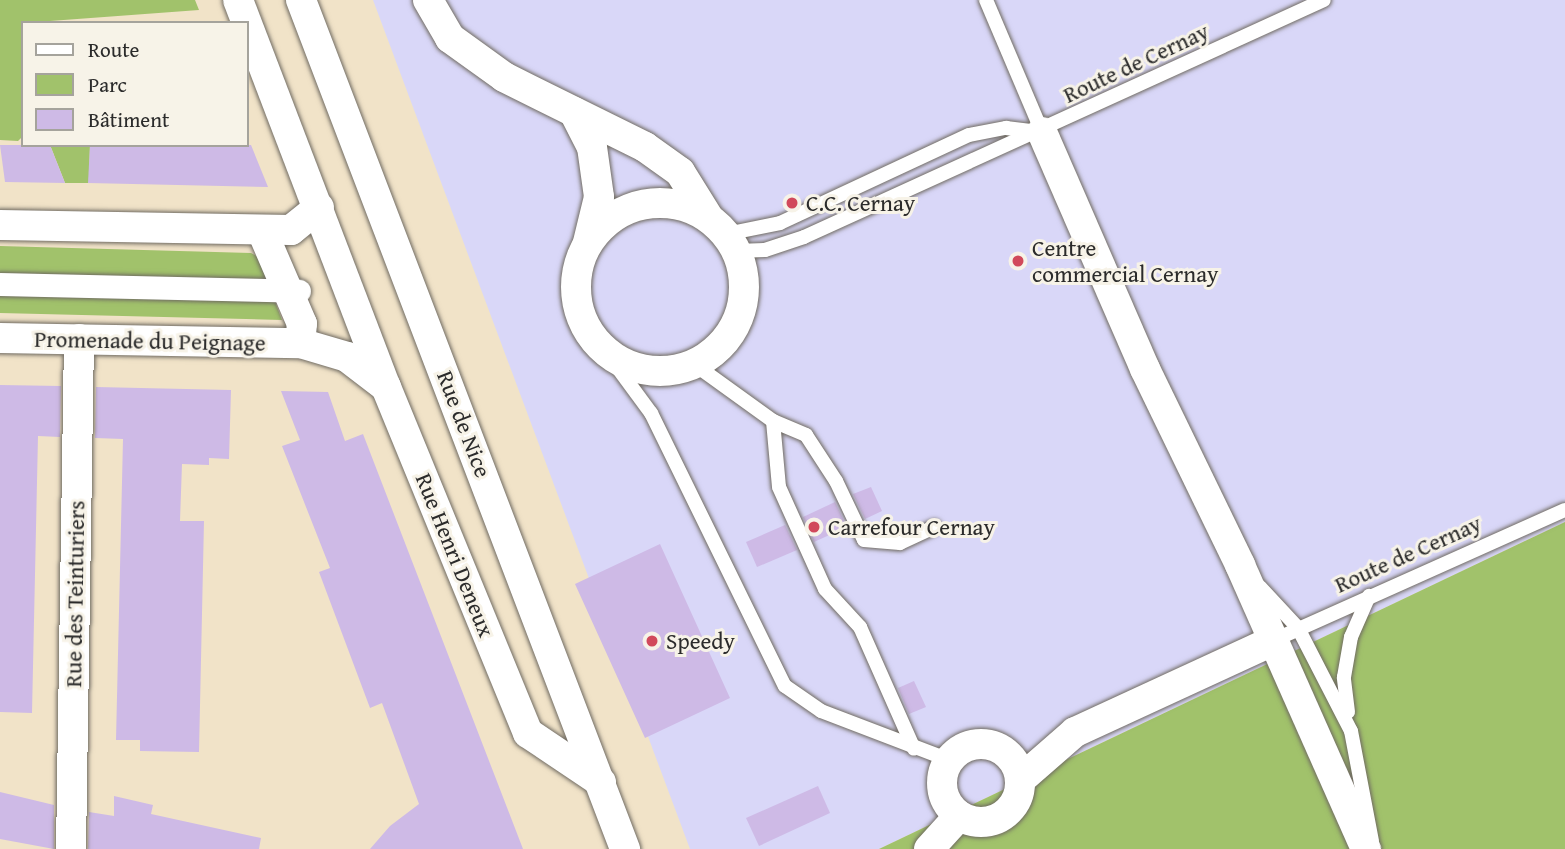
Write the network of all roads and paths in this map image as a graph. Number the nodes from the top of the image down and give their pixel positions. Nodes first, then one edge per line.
1 (239, 0) edge
2 (301, 0) edge
3 (428, 0) edge
4 (986, 0) edge
5 (1324, 0) edge
6 (247, 21) edge
7 (248, 23) edge
8 (574, 112) junction
9 (1042, 132) junction
10 (319, 207) junction
11 (0, 225) edge
12 (262, 231) junction
13 (723, 234) junction
14 (586, 247) junction
15 (0, 284) edge
16 (294, 291) junction
17 (0, 338) edge
18 (79, 339) junction
19 (300, 343) junction
20 (606, 352) junction
21 (694, 364) junction
22 (386, 387) junction
23 (773, 421) junction
24 (1565, 510) edge
25 (934, 527) dead end
26 (1240, 565) junction
27 (1369, 596) junction
28 (1298, 628) junction
29 (1271, 642) junction
30 (1351, 731) junction
31 (914, 749) junction
32 (948, 760) junction
33 (1020, 780) junction
34 (601, 782) junction
35 (959, 816) junction
36 (71, 849) edge
37 (625, 849) edge
38 (929, 849) edge
39 (1366, 849) edge
40 (1373, 849) edge

1 - 6 street, Rue Henri Deneux
2 - 34 street, Rue de Nice
3 - 8 street
4 - 9 lane
5 - 9 lane, Route de Cernay
7 - 10 street, Rue Henri Deneux
8 - 13 street
8 - 14 street
9 - 13 lane
9 - 13 lane, Route de Cernay
9 - 26 street
10 - 12 street
10 - 22 street, Rue Henri Deneux
11 - 12 street
12 - 16 street
13 - 14 street
13 - 21 street
14 - 20 street
15 - 16 street
16 - 19 street
17 - 18 street, Promenade du Peignage
18 - 19 street, Promenade du Peignage
18 - 36 street, Rue des Teinturiers
19 - 22 street, Promenade du Peignage
20 - 21 street
20 - 31 lane
21 - 23 lane
22 - 34 street, Rue Henri Deneux
23 - 25 lane
23 - 31 lane
24 - 27 lane, Route de Cernay
26 - 28 lane
26 - 29 street
27 - 28 lane, Route de Cernay
27 - 30 lane
28 - 29 lane, Route de Cernay
28 - 30 lane
29 - 33 street
29 - 39 street
30 - 40 lane
31 - 32 lane
32 - 33 street
32 - 35 street
33 - 35 street
34 - 37 street, Rue de Nice
35 - 38 street

